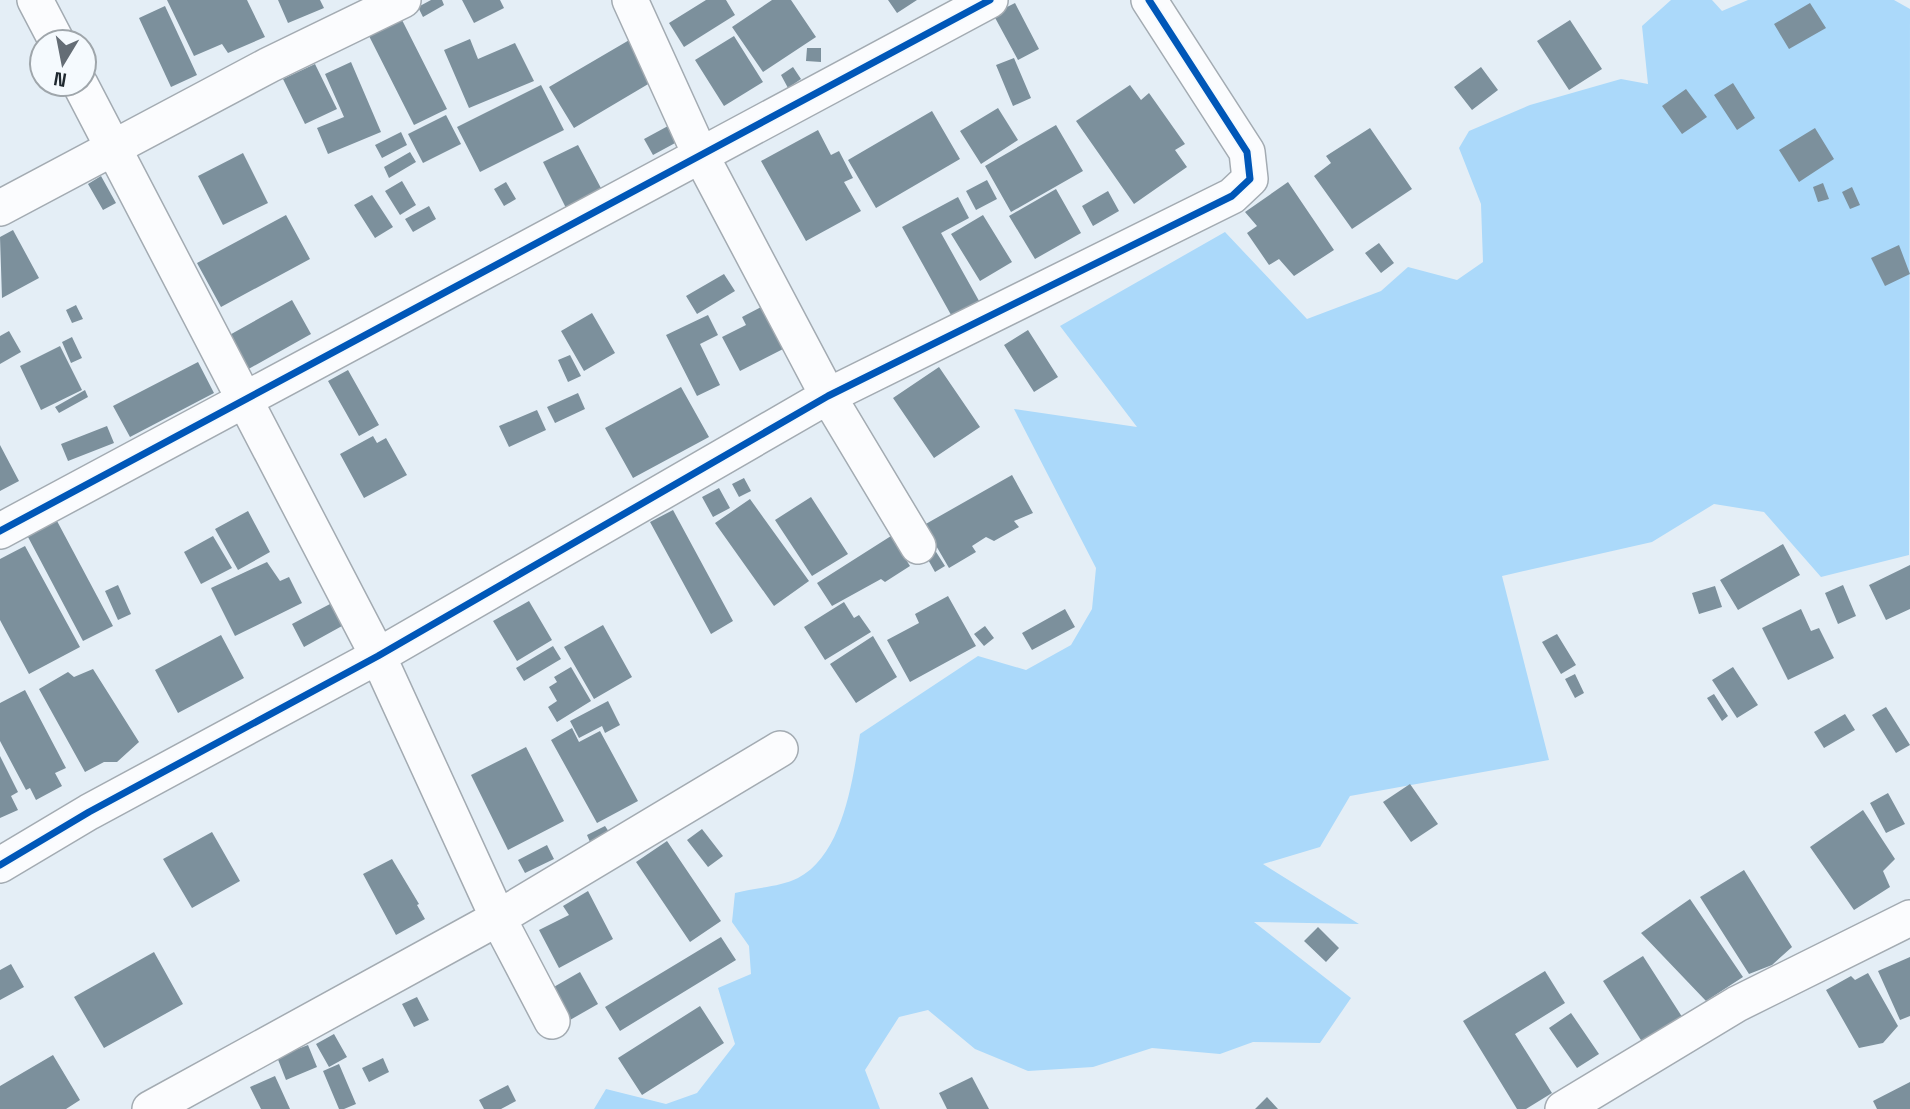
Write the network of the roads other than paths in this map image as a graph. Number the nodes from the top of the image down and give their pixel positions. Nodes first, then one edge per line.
1 (35, 0) edge
2 (403, 0) edge
3 (630, 0) edge
4 (990, 0) edge
5 (1151, 1) edge
6 (50, 28) edge
7 (87, 98) edge
8 (114, 148) junction
9 (700, 154) junction
10 (0, 208) edge
11 (828, 396) junction
12 (243, 401) junction
13 (0, 531) edge
14 (918, 546) dead end
15 (378, 656) junction
16 (780, 749) dead end
17 (0, 865) edge
18 (498, 918) junction
19 (1910, 918) edge
20 (552, 1021) dead end
21 (150, 1109) edge
22 (1563, 1109) edge

1 - 6 street
2 - 8 street
3 - 9 street
4 - 9 street
5 - 11 street
7 - 8 street
8 - 10 street
8 - 12 street
9 - 11 street
9 - 12 street
11 - 14 street
11 - 15 street
12 - 13 street
12 - 15 street
15 - 17 street
15 - 18 street
16 - 18 street
18 - 20 street
18 - 21 street
19 - 22 street

